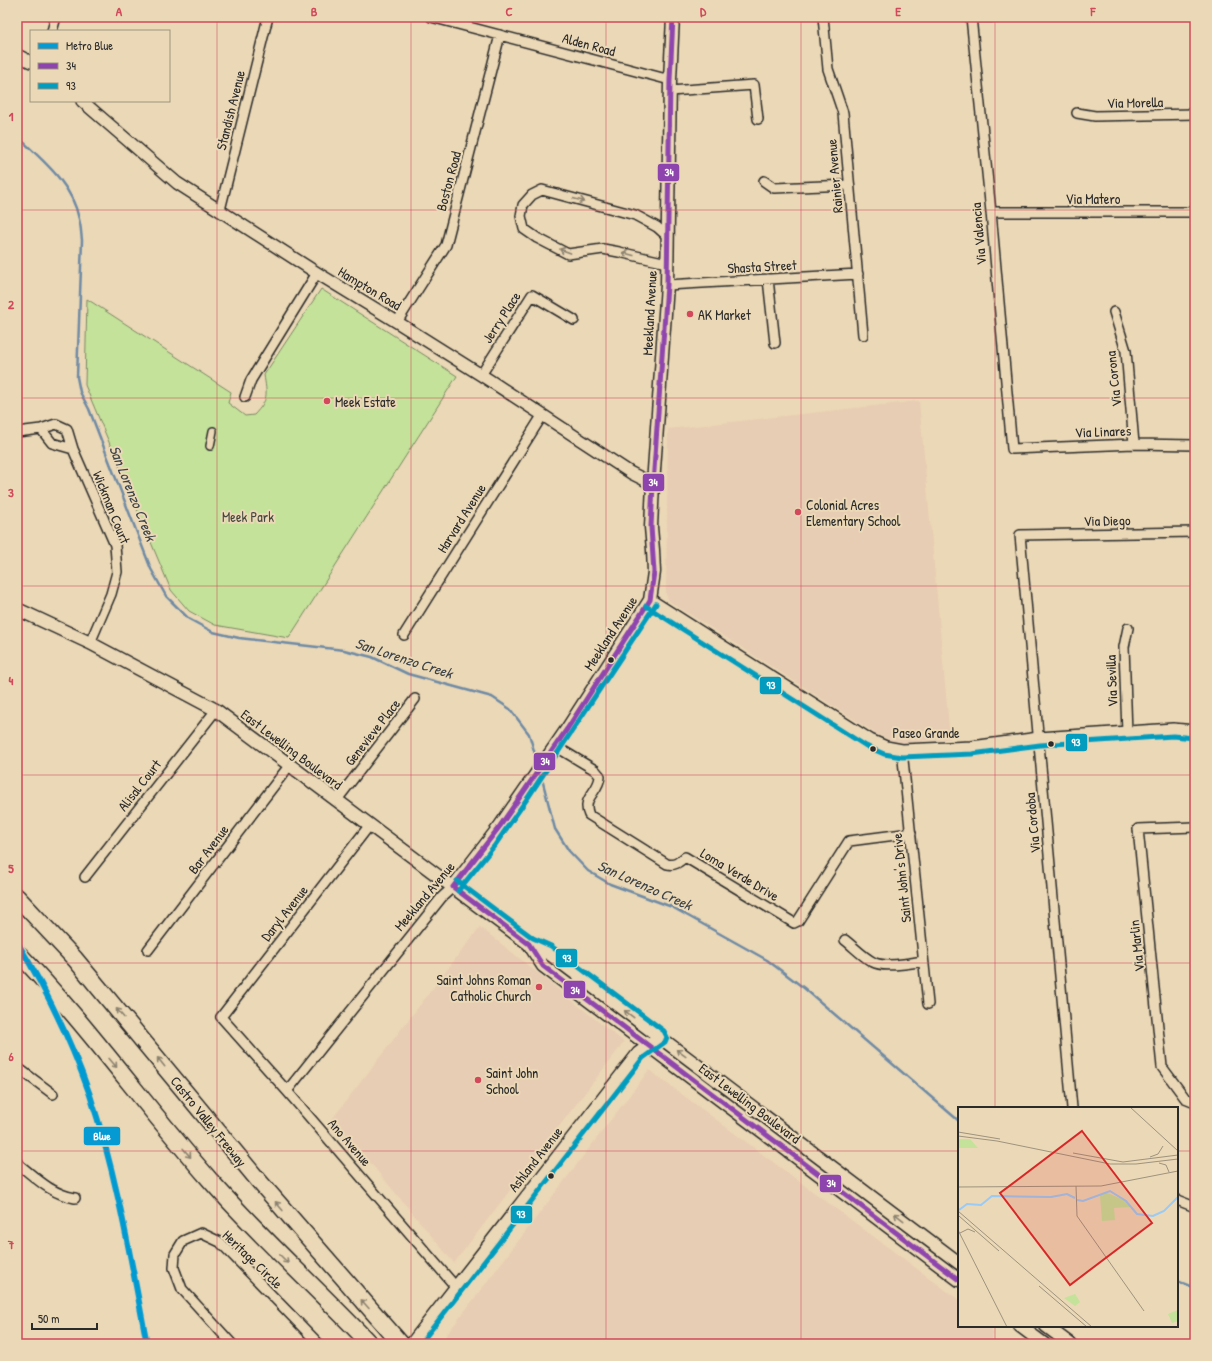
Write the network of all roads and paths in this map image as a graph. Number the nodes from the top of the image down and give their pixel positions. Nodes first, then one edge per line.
1 (56, 17) edge
2 (268, 17) edge
3 (431, 17) edge
4 (673, 17) edge
5 (823, 17) edge
6 (971, 17) edge
7 (991, 17) edge
8 (52, 30) edge
9 (500, 35) junction
10 (17, 55) edge
11 (30, 62) edge
12 (670, 86) junction
13 (83, 102) edge
14 (1077, 112) dead end
15 (1195, 114) edge
16 (758, 119) dead end
17 (764, 181) dead end
18 (849, 184) junction
19 (220, 210) junction
20 (991, 212) junction
21 (1195, 212) edge
22 (667, 236) junction
23 (667, 263) junction
24 (317, 273) junction
25 (858, 274) junction
26 (768, 279) junction
27 (667, 285) junction
28 (1114, 312) dead end
29 (574, 320) dead end
30 (398, 322) junction
31 (863, 335) dead end
32 (775, 343) dead end
33 (481, 375) junction
34 (245, 397) dead end
35 (542, 416) junction
36 (41, 429) junction
37 (214, 431) dead end
38 (17, 432) edge
39 (1134, 444) junction
40 (1195, 445) edge
41 (210, 446) dead end
42 (73, 449) junction
43 (1012, 449) joint
44 (653, 484) junction
45 (1195, 532) edge
46 (1020, 535) joint
47 (650, 600) junction
48 (17, 609) edge
49 (1128, 628) dead end
50 (404, 635) dead end
51 (90, 643) junction
52 (415, 699) dead end
53 (216, 710) junction
54 (1195, 731) edge
55 (1127, 733) junction
56 (1039, 738) junction
57 (552, 750) junction
58 (902, 750) junction
59 (289, 766) junction
60 (336, 801) junction
61 (369, 826) junction
62 (1195, 827) edge
63 (911, 834) junction
64 (85, 877) dead end
65 (453, 887) junction
66 (17, 897) edge
67 (845, 940) dead end
68 (528, 944) junction
69 (148, 950) dead end
70 (17, 952) edge
71 (924, 961) junction
72 (928, 1004) dead end
73 (221, 1017) joint
74 (660, 1037) junction
75 (648, 1045) junction
76 (17, 1067) edge
77 (287, 1091) junction
78 (53, 1094) dead end
79 (1195, 1102) edge
80 (1072, 1107) edge
81 (17, 1163) edge
82 (834, 1168) junction
83 (826, 1180) junction
84 (75, 1198) dead end
85 (1178, 1200) edge
86 (1195, 1207) edge
87 (958, 1262) edge
88 (958, 1279) edge
89 (455, 1286) junction
90 (1021, 1327) edge
91 (1047, 1327) edge
92 (396, 1338) edge
93 (232, 1344) edge
94 (319, 1344) edge
95 (370, 1344) edge
96 (411, 1344) edge
97 (1044, 1344) edge
98 (1070, 1344) edge

1 - 8 street
2 - 19 street, Standish Avenue
3 - 9 street, Alden Road
4 - 12 main road, Meekland Avenue
5 - 18 street, Rainier Avenue
6 - 7 street
6 - 20 street, Via Valencia
9 - 12 street, Alden Road
9 - 30 street, Boston Road
10 - 11 street
12 - 16 street, Alden Road
12 - 22 main road, Meekland Avenue
13 - 19 street, Hampton Road
14 - 15 street, Via Morella
17 - 18 street
18 - 25 street, Rainier Avenue
19 - 24 street, Hampton Road
20 - 21 street, Via Matero
20 - 43 street, Via Valencia
22 - 23 main road, Meekland Avenue
23 -> 22 street
23 - 27 main road, Meekland Avenue
24 - 30 street, Hampton Road
24 - 34 street
25 - 26 street, Shasta Street
25 - 31 street, Rainier Avenue
26 - 27 street, Shasta Street
26 - 32 street
27 - 44 main road, Meekland Avenue
28 - 39 street, Via Corona
29 - 33 street, Jerry Place
30 - 33 street, Hampton Road
33 - 35 street, Hampton Road
35 - 44 street, Hampton Road
35 - 50 street, Harvard Avenue
36 - 38 street, Wickman Court
36 - 42 street
36 - 42 street, Wickman Court
37 - 41 street
39 - 40 street, Via Linares
39 - 43 street, Via Linares
42 - 51 street, Wickman Court
44 - 47 main road, Meekland Avenue
45 - 46 street, Via Diego
46 - 56 street, Via Cordoba
47 - 57 main road, Meekland Avenue
47 - 58 street, Paseo Grande
48 - 51 main road, East Lewelling Boulevard
49 - 55 street, Via Sevilla
51 - 53 main road, East Lewelling Boulevard
52 - 60 street, Genevieve Place
53 - 59 main road, East Lewelling Boulevard
53 - 64 street, Alisal Court
54 - 55 street, Paseo Grande
55 - 56 street, Paseo Grande
56 - 58 street, Paseo Grande
56 - 80 street, Via Cordoba
57 - 63 street, Loma Verde Drive
57 - 65 main road, Meekland Avenue
58 - 63 street, Saint John's Drive
59 - 60 main road, East Lewelling Boulevard
59 - 69 street, Bar Avenue
60 - 61 main road, East Lewelling Boulevard
61 - 65 main road, East Lewelling Boulevard
61 - 73 street, Daryl Avenue
62 - 79 street, Via Marlin
63 - 71 street, Saint John's Drive
65 - 68 main road, East Lewelling Boulevard
65 - 77 street, Meekland Avenue
92 -> 66 highway, Castro Valley Freeway
67 - 71 street
74 -> 68 main road, East Lewelling Boulevard
68 - 75 main road, East Lewelling Boulevard
70 -> 95 highway
71 - 72 street, Saint John's Drive
73 - 77 street, Ano Avenue
74 - 75 street, Ashland Avenue
82 -> 74 main road, East Lewelling Boulevard
75 - 83 main road, East Lewelling Boulevard
75 - 89 street, Ashland Avenue
76 - 78 street
77 - 89 street, Ano Avenue
81 - 84 street
82 - 83 main road
87 -> 82 main road, East Lewelling Boulevard
83 - 88 main road, East Lewelling Boulevard
85 - 86 street
89 - 96 street, Ashland Avenue
90 - 97 main road
91 - 98 main road
93 - 94 street, Heritage Circle

